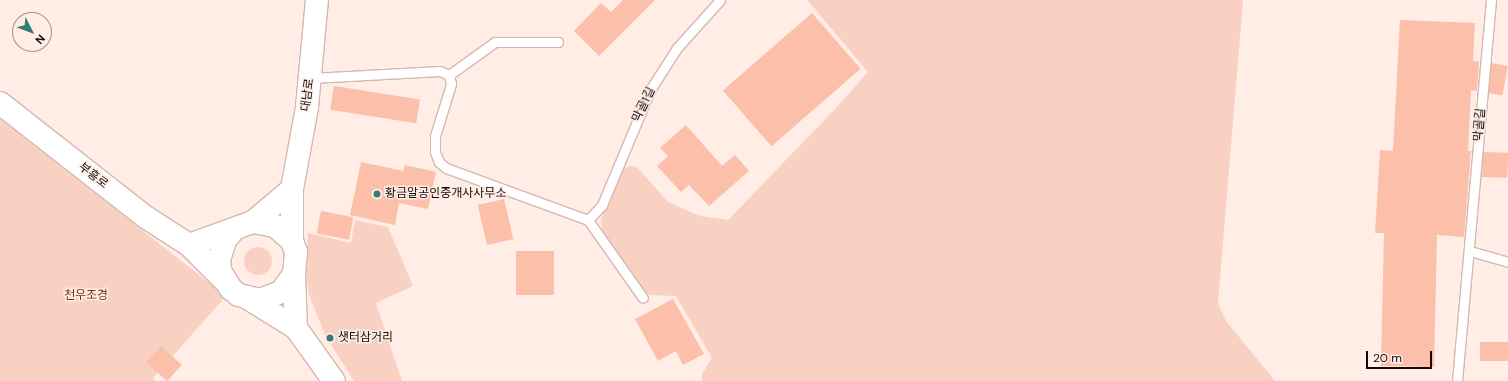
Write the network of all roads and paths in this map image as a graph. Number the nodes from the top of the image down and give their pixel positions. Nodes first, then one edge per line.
1 (318, 0) edge
2 (720, 0) edge
3 (1491, 0) edge
4 (558, 42) dead end
5 (449, 75) junction
6 (311, 78) junction
7 (0, 103) edge
8 (292, 189) junction
9 (588, 220) junction
10 (252, 222) junction
11 (232, 232) junction
12 (292, 241) junction
13 (189, 244) junction
14 (1470, 251) junction
15 (1508, 262) edge
16 (294, 274) junction
17 (224, 280) junction
18 (642, 298) dead end
19 (249, 299) junction
20 (296, 328) junction
21 (334, 381) edge
22 (1457, 381) edge

1 - 6 street, 대남로
2 - 9 lane, 막골1길
3 - 14 lane, 막골길
4 - 5 lane
5 - 6 lane
5 - 9 lane
6 - 8 street, 대남로
7 - 13 street, 부흥로
8 - 10 street
8 - 12 street, 대남로
9 - 18 lane
10 - 11 street
10 - 12 street
11 - 13 street
11 - 17 street
12 - 16 street
13 - 17 street, 부흥로
14 - 15 lane
14 - 22 lane, 막골길
16 - 19 street
16 - 20 street
17 - 19 street
19 - 20 street
20 - 21 street

